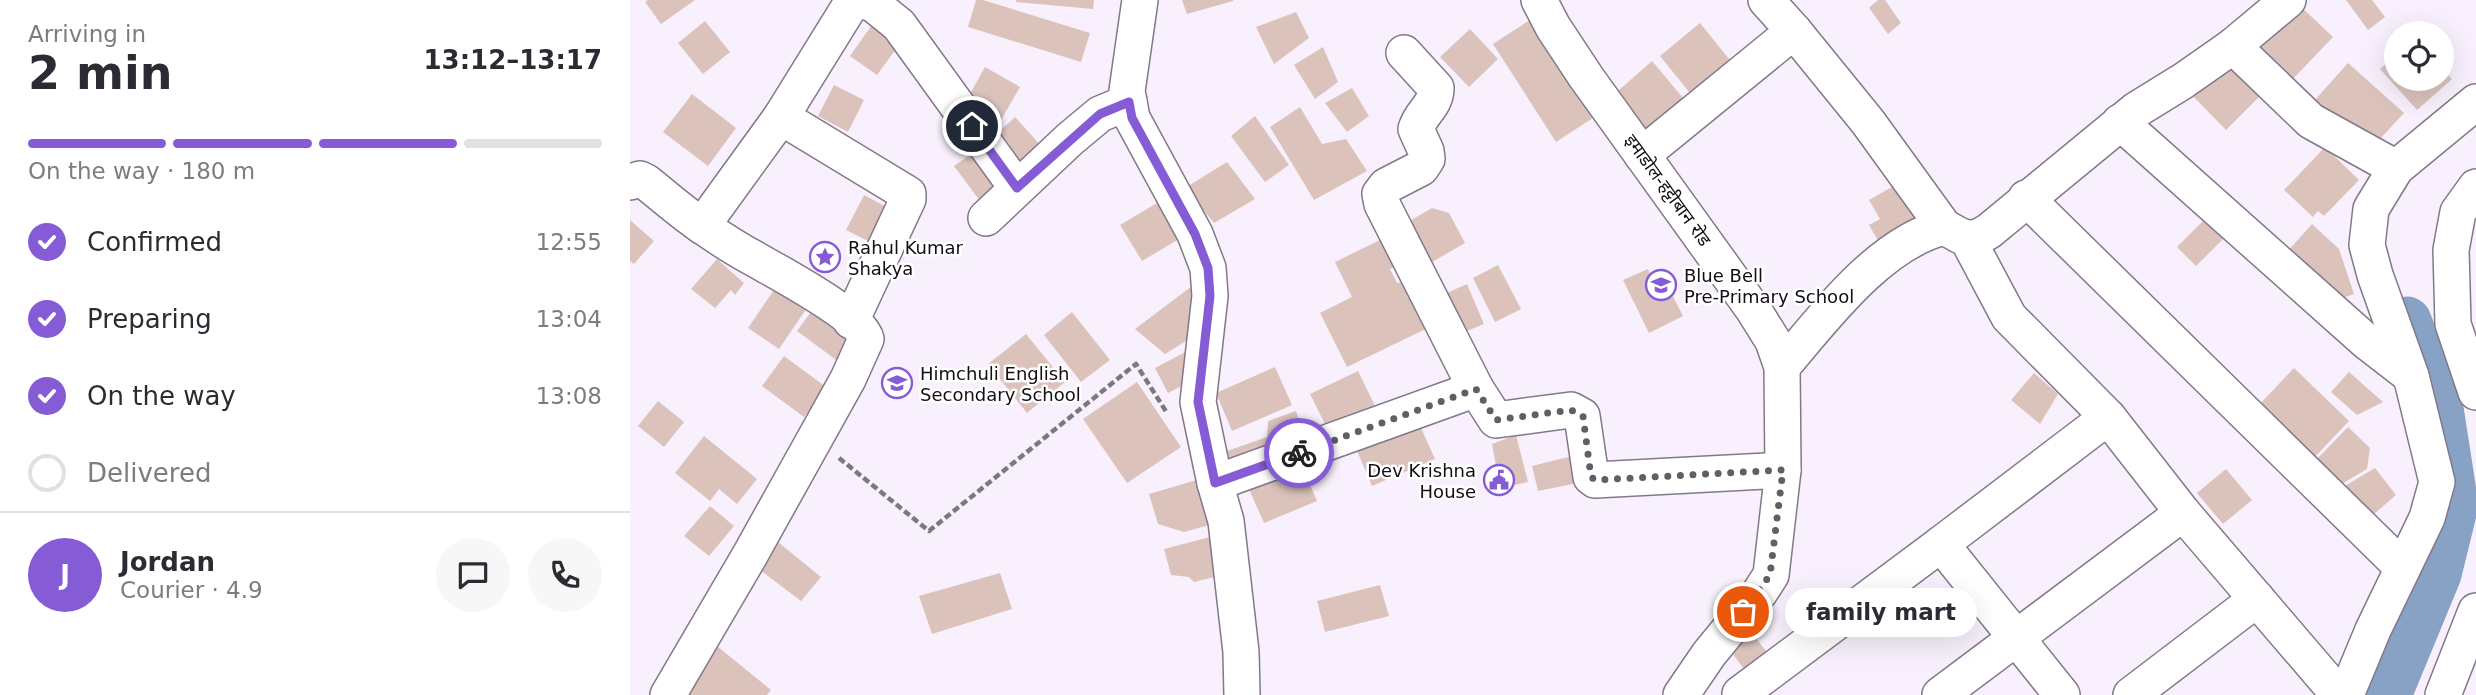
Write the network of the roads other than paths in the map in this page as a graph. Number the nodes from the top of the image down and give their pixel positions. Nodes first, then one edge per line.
1 (1140, 0) edge
2 (1539, 0) edge
3 (1766, 0) edge
4 (2288, 0) edge
5 (906, 13) edge
6 (1794, 32) junction
7 (2233, 46) junction
8 (1404, 53) dead end
9 (1129, 102) junction
10 (2476, 102) edge
11 (781, 117) junction
12 (2120, 122) junction
13 (1642, 155) junction
14 (2396, 168) junction
15 (630, 182) edge
16 (2476, 187) edge
17 (1017, 188) junction
18 (2026, 198) junction
19 (986, 218) dead end
20 (702, 226) junction
21 (1956, 233) junction
22 (851, 321) junction
23 (1782, 367) junction
24 (2411, 376) junction
25 (1476, 389) junction
26 (2476, 392) edge
27 (2108, 418) junction
28 (1783, 470) junction
29 (1215, 483) junction
30 (2183, 513) junction
31 (1941, 544) junction
32 (2402, 567) junction
33 (2257, 599) junction
34 (2476, 611) edge
35 (2017, 638) junction
36 (1709, 654) junction
37 (1741, 694) edge
38 (668, 695) edge
39 (1242, 695) edge
40 (1681, 695) edge
41 (1940, 695) edge
42 (2062, 695) edge
43 (2131, 695) edge
44 (2339, 695) edge
45 (2346, 695) edge
46 (2443, 695) edge

1 - 9 street
2 - 13 street, इमाडोल-हट्टीबान रोड
3 - 6 street
4 - 7 street
5 - 11 street
5 - 17 street
6 - 13 street
6 - 21 street
7 - 12 street
7 - 14 street
8 - 25 street
9 - 17 street
9 - 29 street
10 - 14 street
11 - 20 street
11 - 22 street
12 - 18 street
12 - 24 street
13 - 23 street, इमाडोल-हट्टीबान रोड
14 - 24 street
15 - 20 street
16 - 26 street
17 - 19 street
18 - 21 street
18 - 32 street
20 - 22 street
21 - 23 street
21 - 27 street
22 - 38 street
23 - 28 street, इमाडोल-हट्टीबान रोड
24 - 32 street
25 - 28 street
25 - 29 street
27 - 30 street
27 - 31 street
28 - 36 street, इमाडोल-हट्टीबान रोड
29 - 39 street
30 - 33 street
30 - 35 street
31 - 35 street
31 - 37 street
32 - 45 street
33 - 43 street
33 - 44 street
34 - 46 street
35 - 41 street
35 - 42 street
36 - 37 street
36 - 40 street, इमाडोल-हट्टीबान रोड

